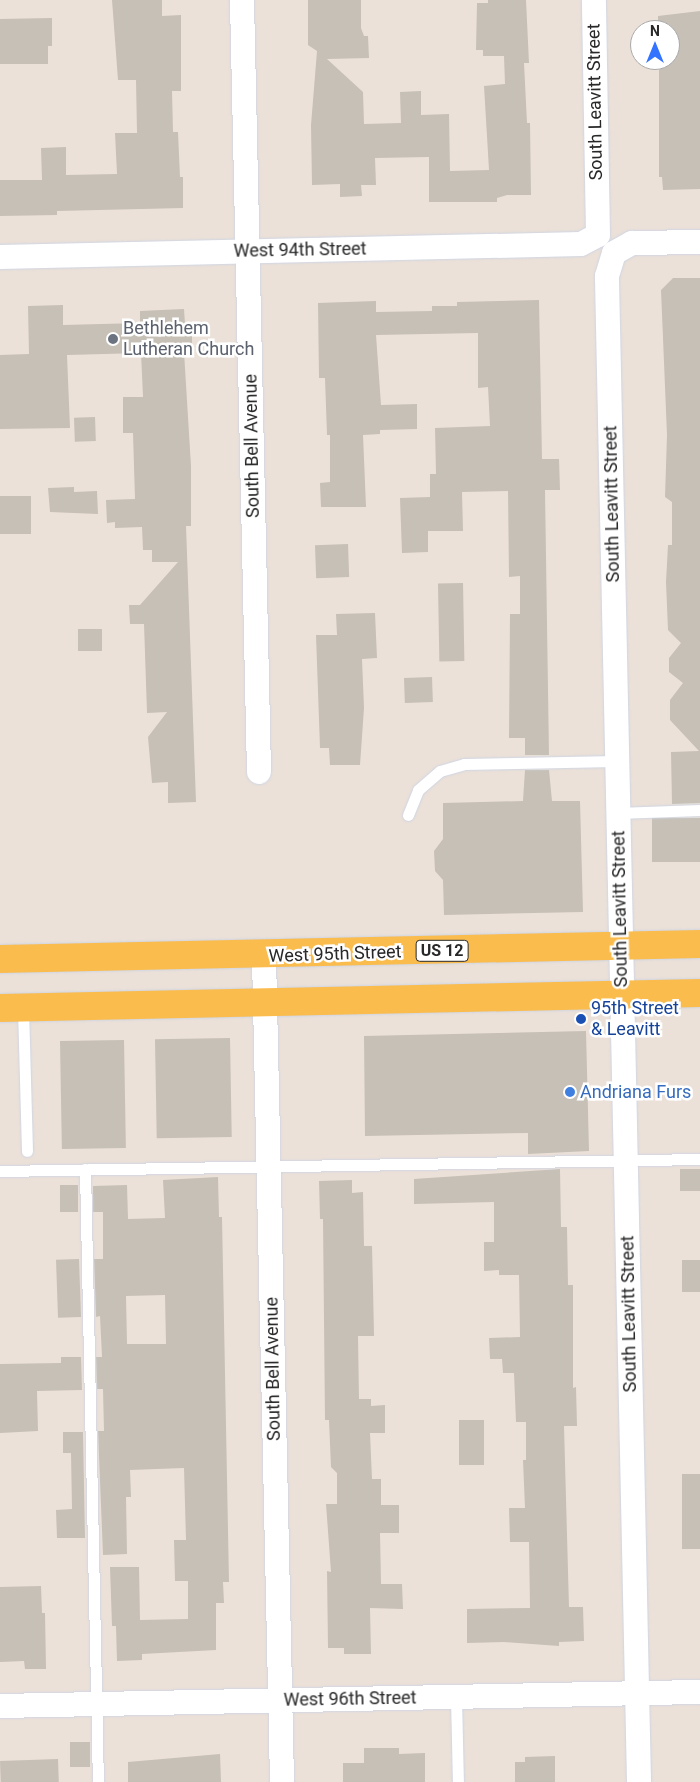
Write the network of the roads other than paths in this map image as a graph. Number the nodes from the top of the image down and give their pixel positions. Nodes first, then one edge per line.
1 (242, 0) edge
2 (594, 0) edge
3 (589, 240) junction
4 (700, 242) edge
5 (248, 252) junction
6 (0, 256) edge
7 (607, 276) junction
8 (616, 761) junction
9 (259, 772) dead end
10 (700, 810) edge
11 (617, 813) junction
12 (408, 815) dead end
13 (700, 944) edge
14 (620, 946) junction
15 (264, 956) junction
16 (0, 959) edge
17 (700, 994) edge
18 (622, 995) junction
19 (264, 1002) junction
20 (12, 1008) edge
21 (27, 1151) dead end
22 (700, 1158) edge
23 (625, 1159) junction
24 (268, 1165) junction
25 (85, 1169) junction
26 (0, 1171) edge
27 (700, 1692) edge
28 (637, 1693) junction
29 (456, 1696) junction
30 (280, 1700) junction
31 (96, 1704) junction
32 (0, 1706) edge
33 (98, 1782) edge
34 (282, 1782) edge
35 (458, 1782) edge
36 (639, 1782) edge

1 - 5 street, South Bell Avenue
2 - 3 street, South Leavitt Street
3 - 5 street, West 94th Street
3 - 7 street
4 - 7 street, South Leavitt Street
5 - 6 street, West 94th Street
5 - 9 street, South Bell Avenue
7 - 8 street, South Leavitt Street
8 - 11 street, South Leavitt Street
8 - 12 lane
10 - 11 lane
11 - 14 street, South Leavitt Street
13 - 14 main road, West 95th Street / US 12
14 - 15 main road, West 95th Street / US 12
14 - 18 street, South Leavitt Street
15 - 16 main road, West 95th Street / US 12
15 - 19 street, South Bell Avenue
17 - 18 main road
18 - 19 main road
18 - 23 street, South Leavitt Street
19 - 20 main road
19 - 24 street, South Bell Avenue
20 - 21 lane
22 - 23 lane
23 - 24 lane
23 - 28 street, South Leavitt Street
24 - 25 lane
24 - 30 street, South Bell Avenue
25 - 26 lane
25 - 31 lane
27 - 28 street, West 96th Street
28 - 29 street, West 96th Street
28 - 36 street, South Leavitt Street
29 - 30 street, West 96th Street
29 - 35 lane
30 - 31 street, West 96th Street
30 - 34 street, South Bell Avenue
31 - 32 street, West 96th Street
31 - 33 lane

